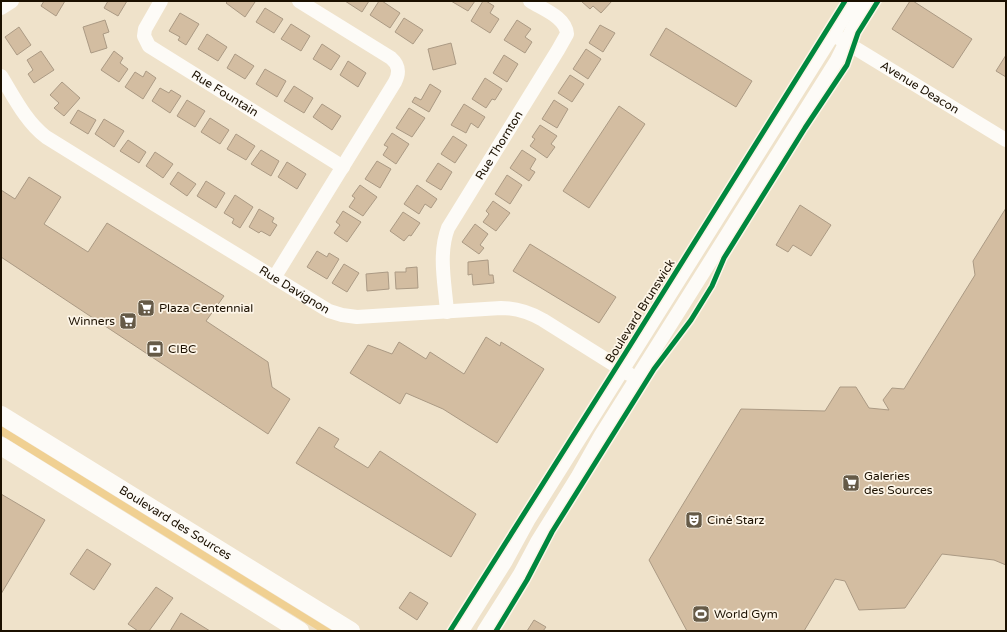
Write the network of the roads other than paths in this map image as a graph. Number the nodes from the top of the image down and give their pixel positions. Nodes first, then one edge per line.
1 (12, 1) edge
2 (161, 1) edge
3 (299, 1) edge
4 (530, 1) edge
5 (854, 1) edge
6 (869, 1) edge
7 (1, 8) edge
8 (834, 34) junction
9 (846, 42) junction
10 (1, 76) edge
11 (1006, 140) edge
12 (343, 167) junction
13 (274, 278) junction
14 (447, 312) junction
15 (623, 370) junction
16 (637, 378) junction
17 (1, 415) edge
18 (1, 446) edge
19 (300, 631) edge
20 (351, 631) edge
21 (462, 631) edge
22 (484, 631) edge

1 - 7 street
2 - 12 street, Rue Fountain
3 - 12 street
4 - 14 street, Rue Thornton
5 - 8 street, Boulevard Brunswick
6 - 9 street
8 - 9 street, Avenue Deacon
8 - 15 street, Boulevard Brunswick
9 - 11 street, Avenue Deacon
9 - 16 street
10 - 13 street, Rue Davignon
12 - 13 street
13 - 14 street, Rue Davignon
14 - 15 street, Rue Davignon
15 - 16 street, Rue Davignon
15 - 21 street, Boulevard Brunswick
16 - 22 street
17 - 20 main road, Boulevard des Sources
18 - 19 main road

